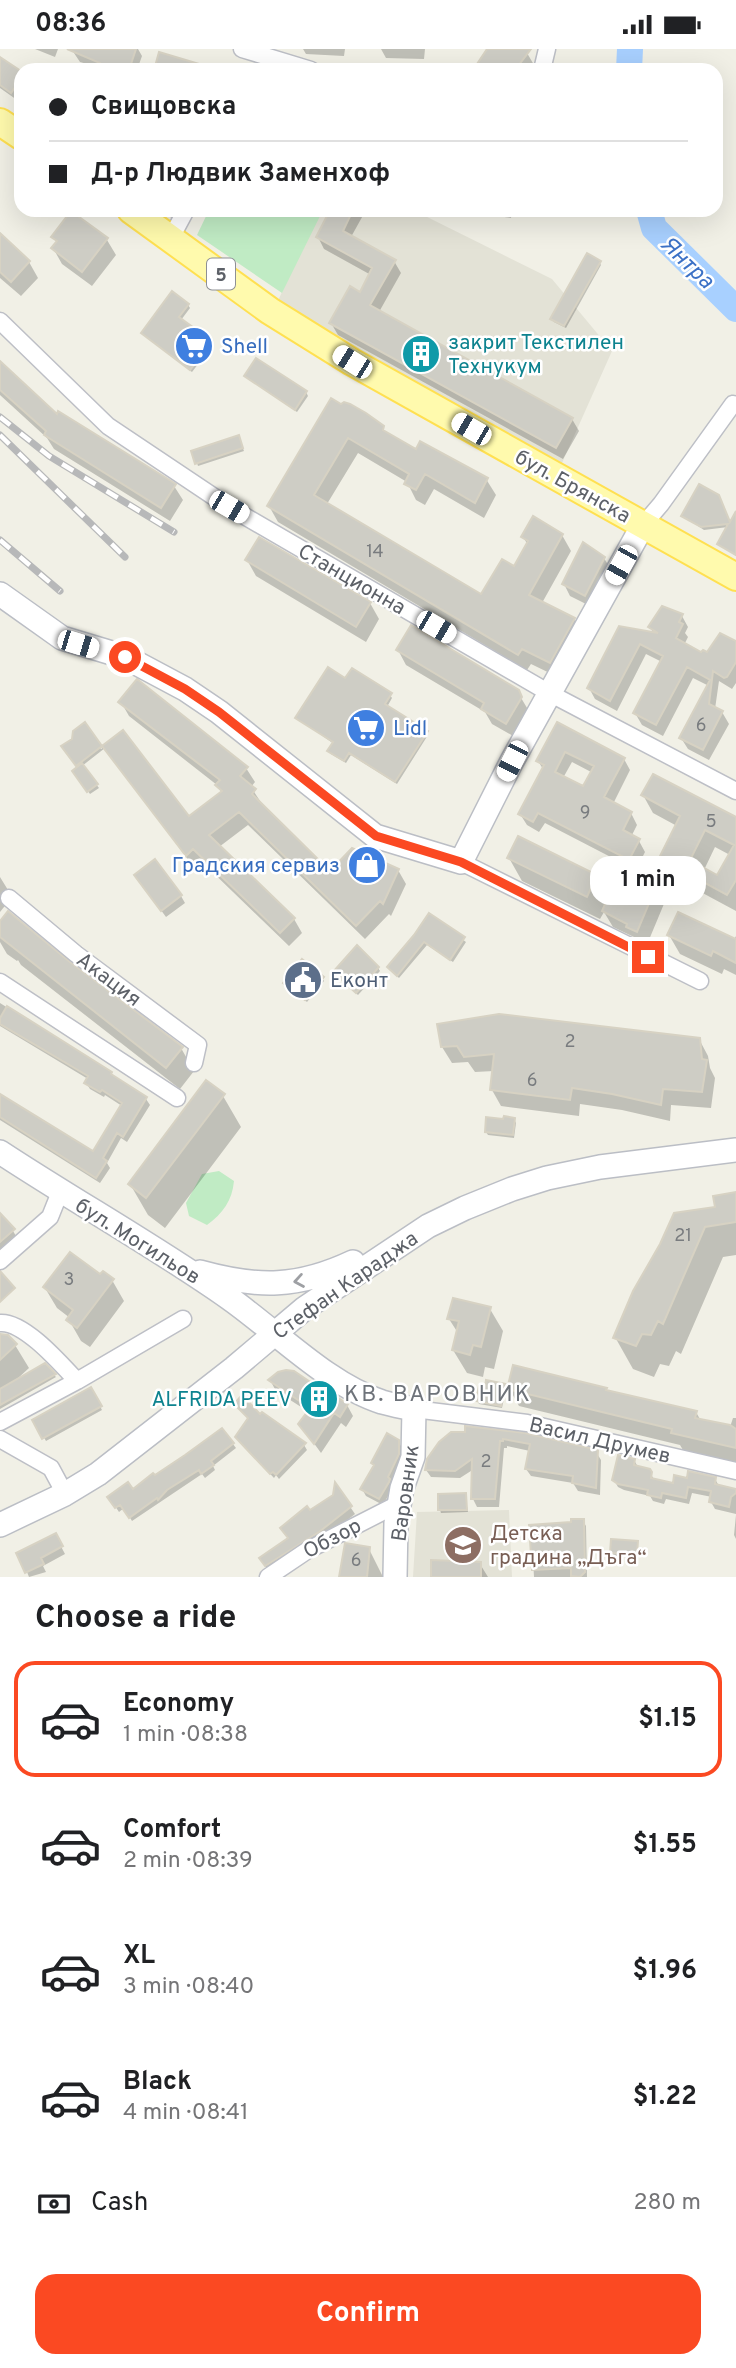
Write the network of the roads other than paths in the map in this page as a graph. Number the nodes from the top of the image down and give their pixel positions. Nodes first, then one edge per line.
1 (242, 49) edge
2 (265, 52) edge
3 (292, 63) edge
4 (141, 217) edge
5 (182, 217) edge
6 (171, 238) junction
7 (0, 321) edge
8 (733, 404) dead end
9 (643, 525) junction
10 (736, 577) edge
11 (0, 594) edge
12 (551, 694) junction
13 (736, 791) edge
14 (461, 862) junction
15 (9, 898) dead end
16 (700, 981) dead end
17 (0, 982) edge
18 (194, 1063) dead end
19 (177, 1098) dead end
20 (736, 1150) edge
21 (0, 1152) edge
22 (60, 1192) junction
23 (428, 1226) junction
24 (0, 1261) edge
25 (176, 1265) junction
26 (183, 1319) dead end
27 (0, 1323) edge
28 (275, 1332) junction
29 (77, 1381) junction
30 (414, 1409) junction
31 (0, 1422) edge
32 (0, 1439) edge
33 (736, 1471) edge
34 (65, 1494) junction
35 (400, 1503) junction
36 (0, 1525) edge
37 (268, 1577) edge
38 (396, 1577) edge

1 - 2 street
2 - 3 street
4 - 6 main road, бул. Брянска / 5
5 - 6 street
6 - 9 main road, бул. Брянска / 5
7 - 12 street, Станционна
8 - 9 street
9 - 10 main road, бул. Брянска / 5
9 - 12 street
11 - 14 street
12 - 13 street, Станционна
12 - 14 street
14 - 16 street
15 - 18 street, Акация
17 - 19 street
20 - 23 street, Стефан Караджа
21 - 22 street, бул. Могильов
22 - 24 street
22 - 25 street, бул. Могильов
23 -> 25 street
23 - 28 street, Стефан Караджа
25 - 28 street, бул. Могильов
26 - 29 street
27 - 29 street
28 - 30 street, Васил Друмев
28 - 34 street, Стефан Караджа
29 - 31 street
30 - 33 street, Васил Друмев
30 - 35 street, Варовник
32 - 34 street
34 - 36 street, Стефан Караджа
35 - 37 street, Обзор
35 - 38 street, Варовник

